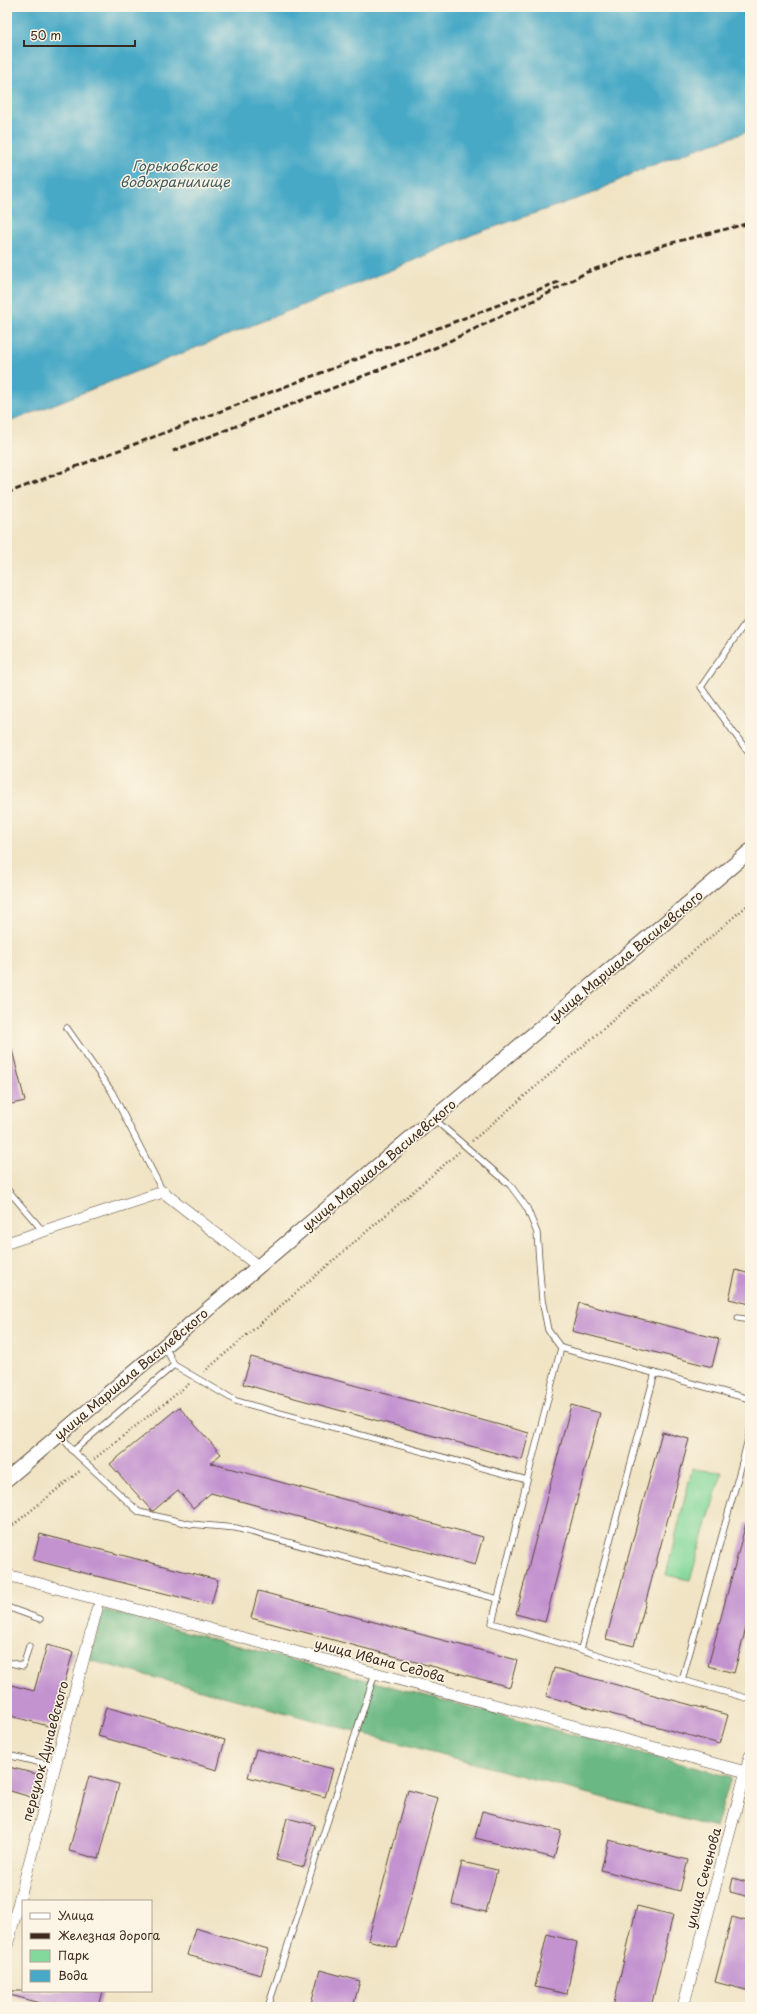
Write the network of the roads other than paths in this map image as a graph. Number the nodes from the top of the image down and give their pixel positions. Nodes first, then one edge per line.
1 (750, 616) edge
2 (750, 743) edge
3 (744, 747) junction
4 (750, 755) edge
5 (750, 851) edge
6 (67, 1028) dead end
7 (434, 1119) junction
8 (7, 1190) edge
9 (162, 1192) junction
10 (42, 1231) junction
11 (7, 1243) edge
12 (259, 1267) junction
13 (738, 1318) dead end
14 (750, 1320) edge
15 (165, 1346) junction
16 (561, 1348) junction
17 (174, 1365) junction
18 (655, 1373) junction
19 (750, 1399) edge
20 (750, 1432) edge
21 (60, 1434) junction
22 (73, 1451) junction
23 (742, 1463) junction
24 (750, 1466) edge
25 (7, 1479) edge
26 (527, 1480) junction
27 (7, 1574) edge
28 (498, 1599) junction
29 (7, 1607) edge
30 (97, 1609) dead end
31 (40, 1619) dead end
32 (29, 1646) dead end
33 (581, 1650) junction
34 (7, 1662) edge
35 (375, 1673) junction
36 (682, 1680) junction
37 (750, 1699) edge
38 (7, 1755) edge
39 (750, 1756) edge
40 (55, 1766) junction
41 (748, 1770) edge
42 (11, 1914) edge
43 (7, 1946) edge
44 (268, 2007) edge
45 (683, 2007) edge

1 - 3 lane
2 - 3 lane
3 - 4 lane
5 - 7 street, улица Маршала Василевского
6 - 9 lane
7 - 12 street, улица Маршала Василевского
7 - 16 lane
8 - 10 lane
9 - 10 street
9 - 12 street
10 - 11 street
12 - 15 street, улица Маршала Василевского
13 - 14 lane
15 - 17 lane
15 - 21 street, улица Маршала Василевского
16 - 18 lane
16 - 26 lane
17 - 22 lane
17 - 26 lane
18 - 19 lane
18 - 33 lane
20 - 23 lane
21 - 22 lane
21 - 25 street, улица Маршала Василевского
22 - 28 lane
23 - 24 lane
23 - 36 lane
26 - 28 lane
27 - 35 street, улица Ивана Седова
28 - 33 lane
29 - 31 lane
30 - 40 street, переулок Дунаевского
32 - 34 lane
33 - 36 lane
35 - 41 street, улица Ивана Седова
35 - 44 lane
36 - 37 lane
38 - 40 lane
39 - 41 street, улица Сеченова
40 - 42 street, переулок Дунаевского
41 - 45 street, улица Сеченова
42 - 43 street, переулок Дунаевского

